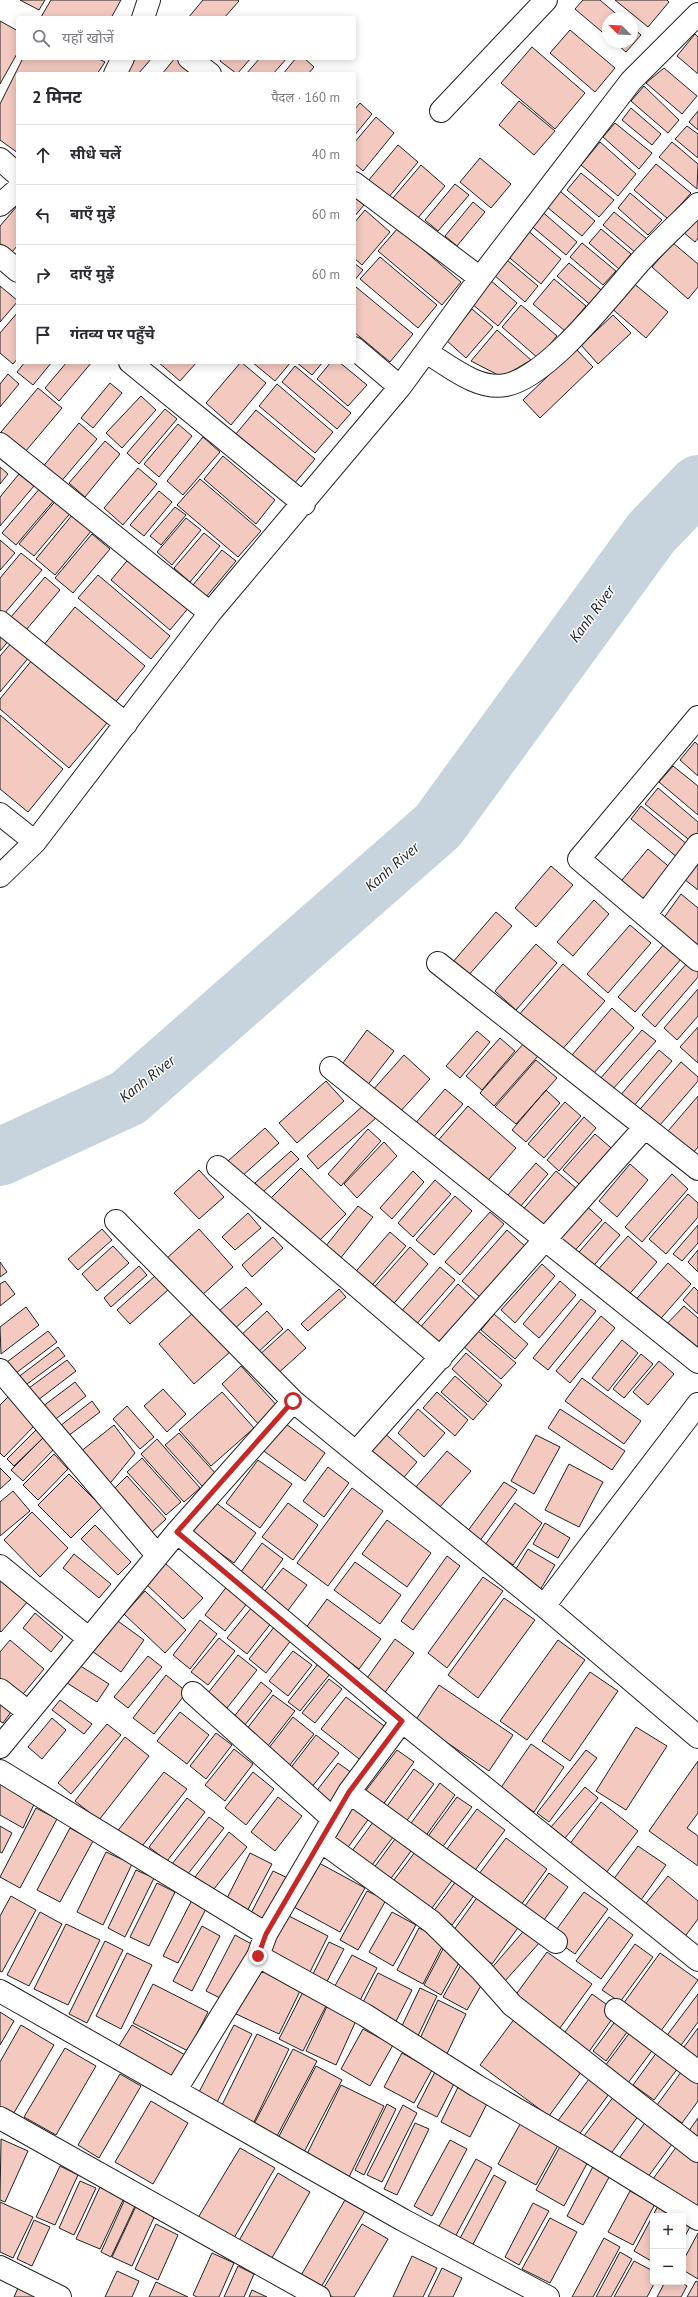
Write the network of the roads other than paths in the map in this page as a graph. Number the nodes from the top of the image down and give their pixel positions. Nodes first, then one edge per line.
1 (149, 0) edge
2 (546, 0) edge
3 (698, 14) edge
4 (144, 16) edge
5 (122, 60) edge
6 (192, 60) edge
7 (117, 72) edge
8 (207, 72) edge
9 (441, 111) dead end
10 (0, 159) edge
11 (16, 173) edge
12 (356, 185) edge
13 (16, 191) edge
14 (698, 204) edge
15 (0, 205) edge
16 (0, 256) edge
17 (16, 269) edge
18 (480, 278) junction
19 (356, 350) edge
20 (426, 352) junction
21 (132, 364) edge
22 (400, 387) junction
23 (0, 444) edge
24 (304, 504) junction
25 (210, 613) junction
26 (0, 622) edge
27 (698, 717) edge
28 (126, 724) junction
29 (0, 814) edge
30 (35, 842) junction
31 (698, 845) edge
32 (0, 876) edge
33 (645, 915) junction
34 (698, 960) edge
35 (438, 963) dead end
36 (331, 1068) dead end
37 (645, 1128) junction
38 (218, 1167) dead end
39 (698, 1169) edge
40 (116, 1220) dead end
41 (546, 1240) junction
42 (441, 1358) junction
43 (698, 1362) edge
44 (0, 1370) edge
45 (293, 1401) junction
46 (698, 1404) edge
47 (356, 1451) junction
48 (177, 1532) junction
49 (157, 1556) junction
50 (0, 1566) edge
51 (544, 1606) junction
52 (88, 1638) junction
53 (0, 1690) edge
54 (193, 1693) dead end
55 (28, 1712) junction
56 (402, 1721) junction
57 (698, 1737) edge
58 (0, 1747) edge
59 (0, 1771) edge
60 (349, 1792) junction
61 (333, 1819) junction
62 (320, 1841) junction
63 (266, 1934) junction
64 (556, 1942) dead end
65 (258, 1956) junction
66 (698, 1960) edge
67 (0, 1992) edge
68 (616, 2010) dead end
69 (698, 2072) edge
70 (175, 2091) junction
71 (0, 2118) edge
72 (698, 2151) edge
73 (698, 2219) edge
74 (0, 2266) edge
75 (60, 2297) edge
76 (319, 2297) edge
77 (548, 2297) edge

1 - 4 street
2 - 9 street
3 - 18 street
5 - 7 street
6 - 8 street
10 - 11 street
12 - 18 street
13 - 15 street
14 - 20 street
16 - 17 street
18 - 20 street
19 - 22 street
20 - 22 street
21 - 24 street
22 - 24 street
23 - 25 street
24 - 25 street
25 - 28 street
26 - 28 street
27 - 33 street
28 - 30 street
29 - 30 street
30 - 32 street
31 - 33 street
33 - 34 street
35 - 37 street
36 - 41 street
37 - 39 street
37 - 41 street
38 - 42 street
40 - 45 street
41 - 42 street
41 - 43 street
42 - 47 street
44 - 49 street
45 - 47 street
45 - 48 street
46 - 51 street
47 - 51 street
48 - 49 street
48 - 56 street
49 - 52 street
50 - 52 street
51 - 57 street
52 - 55 street
53 - 55 street
54 - 61 street
55 - 58 street
56 - 60 street
56 - 66 street
59 - 63 street
60 - 61 street
60 - 64 street
61 - 62 street
62 - 63 street
62 - 72 street
63 - 65 street
65 - 70 street
65 - 73 street
67 - 70 street
68 - 69 street
70 - 77 street
71 - 76 street
74 - 75 street

